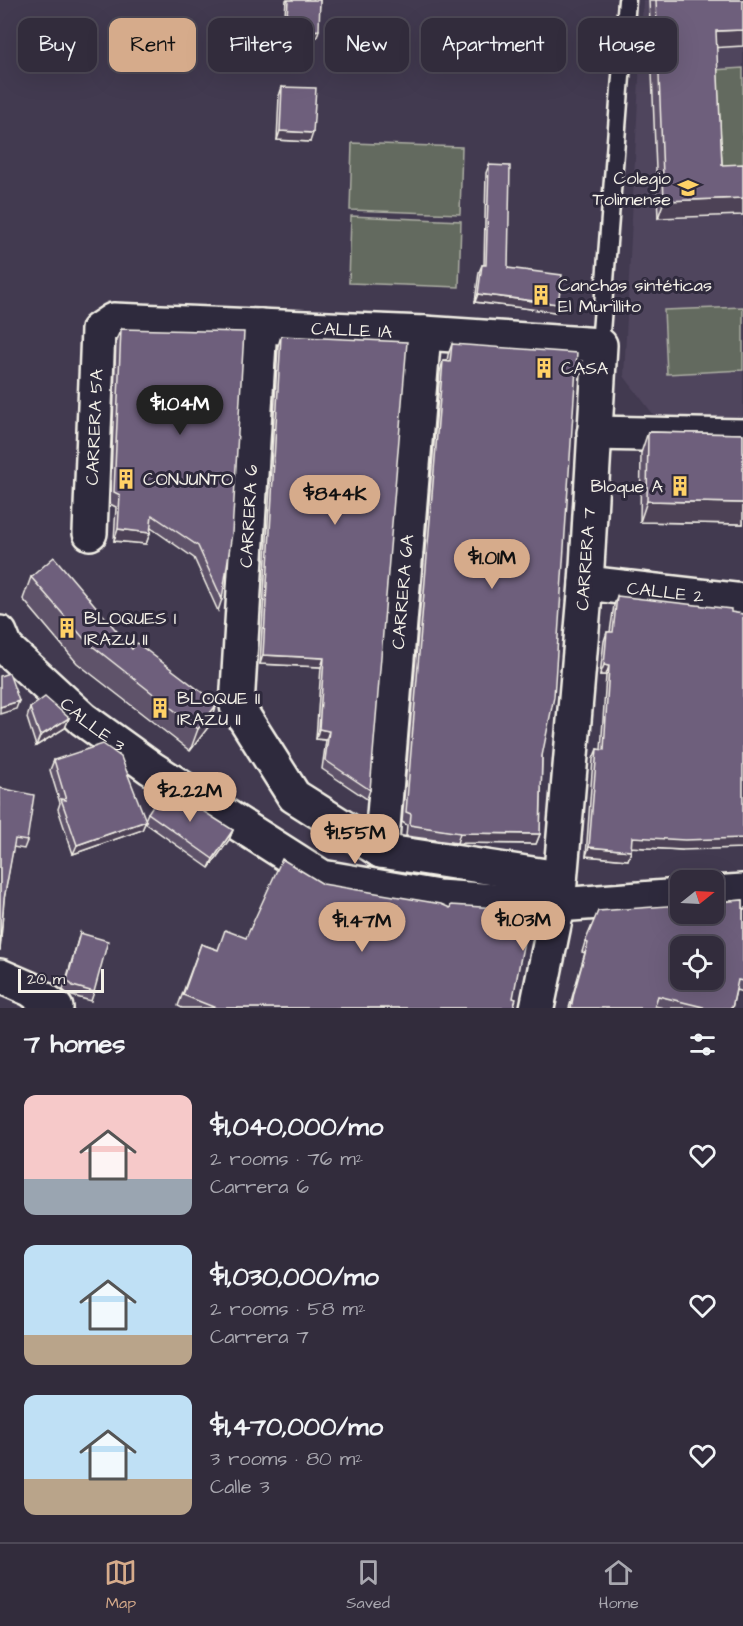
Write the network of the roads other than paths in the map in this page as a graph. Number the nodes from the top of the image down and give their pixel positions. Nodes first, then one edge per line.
1 (627, 0) edge
2 (104, 324) joint
3 (260, 326) junction
4 (424, 333) junction
5 (600, 345) junction
6 (594, 433) junction
7 (743, 436) edge
8 (90, 533) dead end
9 (586, 583) junction
10 (743, 601) edge
11 (2, 643) edge
12 (237, 706) joint
13 (381, 851) junction
14 (743, 891) edge
15 (559, 892) junction
16 (724, 892) edge
17 (670, 896) edge
18 (0, 976) edge
19 (56, 1008) edge
20 (537, 1008) edge

1 - 5 lane, CARRERA 7
2 - 3 street, CALLE 1A
2 - 8 street, CARRERA 5A
3 - 4 street, CALLE 1A
3 - 12 street, CARRERA 6
4 - 5 street, CALLE 1A
4 - 13 street, CARRERA 6A
5 - 6 street, CARRERA 7
6 - 7 street
6 - 9 street, CARRERA 7
9 - 10 street, CALLE 2
9 - 15 street, CARRERA 7
11 - 15 street, CALLE 3
12 - 13 street, CALLE 3
13 - 15 street, CALLE 3
14 - 16 street
15 - 17 street, CALLE 3
15 - 20 street, CARRERA 7
18 - 19 street

